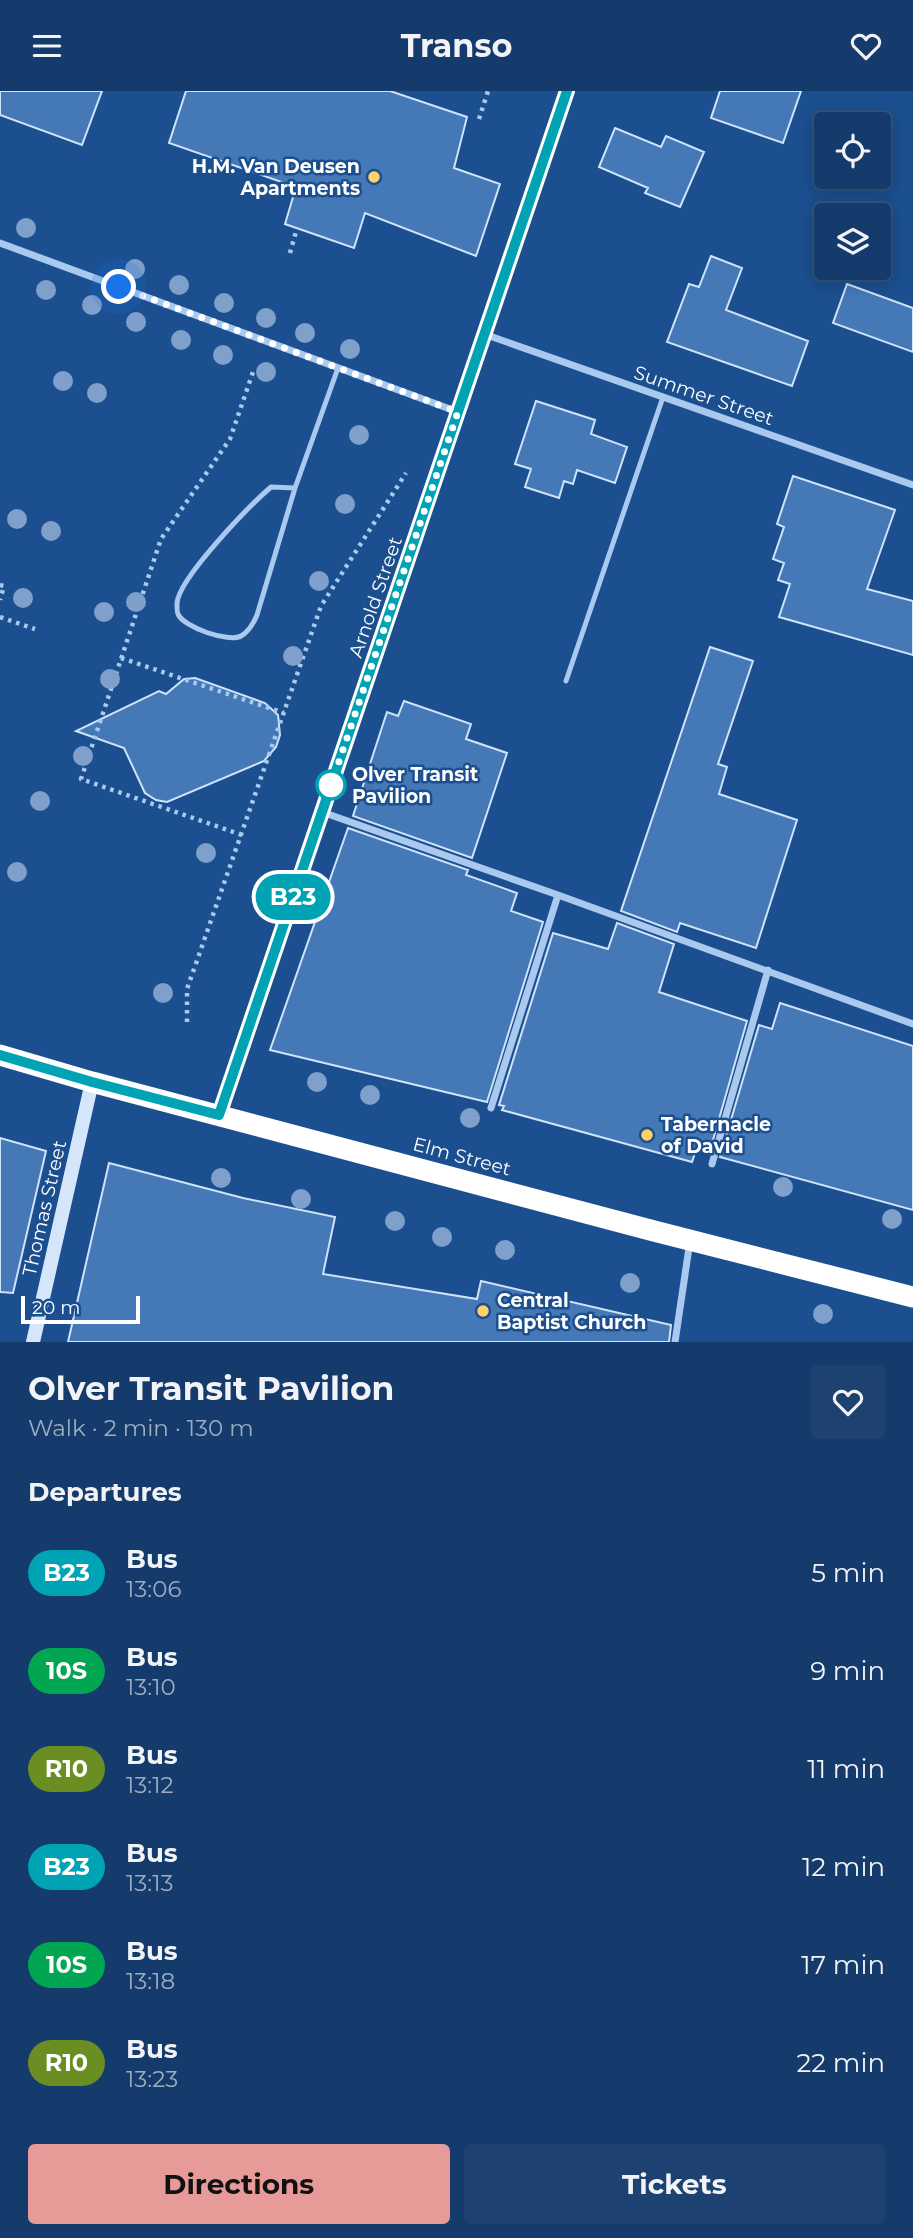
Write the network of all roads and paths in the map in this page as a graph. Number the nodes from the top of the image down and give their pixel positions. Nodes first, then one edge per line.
1 (488, 91) edge
2 (567, 91) edge
3 (479, 119) dead end
4 (297, 228) dead end
5 (0, 243) edge
6 (290, 253) dead end
7 (484, 334) junction
8 (338, 368) junction
9 (253, 372) dead end
10 (663, 397) junction
11 (458, 412) junction
12 (408, 470) dead end
13 (913, 485) edge
14 (295, 488) junction
15 (0, 585) edge
16 (0, 600) edge
17 (0, 617) edge
18 (34, 629) dead end
19 (121, 658) junction
20 (566, 681) dead end
21 (284, 713) junction
22 (322, 812) junction
23 (242, 835) junction
24 (558, 895) junction
25 (768, 970) junction
26 (187, 1022) dead end
27 (913, 1024) edge
28 (0, 1055) edge
29 (92, 1082) junction
30 (491, 1108) dead end
31 (219, 1115) junction
32 (712, 1164) dead end
33 (690, 1241) junction
34 (913, 1297) edge
35 (33, 1342) edge
36 (675, 1342) edge

1 - 3 path
2 - 7 street, Arnold Street
4 - 6 path
5 - 8 street
7 - 10 street, Summer Street
7 - 11 street, Arnold Street
8 - 11 street
8 - 14 lane
9 - 19 path
10 - 13 street, Summer Street
10 - 20 lane
11 - 22 street, Arnold Street
12 - 21 path
14 - 14 lane
15 - 16 path
17 - 18 path
19 - 21 path
19 - 23 path
21 - 23 path
22 - 24 street
22 - 31 street, Arnold Street
23 - 26 path
24 - 25 street
24 - 30 street
25 - 27 street
25 - 32 street
28 - 29 highway, Elm Street
29 - 31 highway, Elm Street
29 - 35 street, Thomas Street
31 - 33 highway, Elm Street
33 - 34 highway, Elm Street
33 - 36 street

